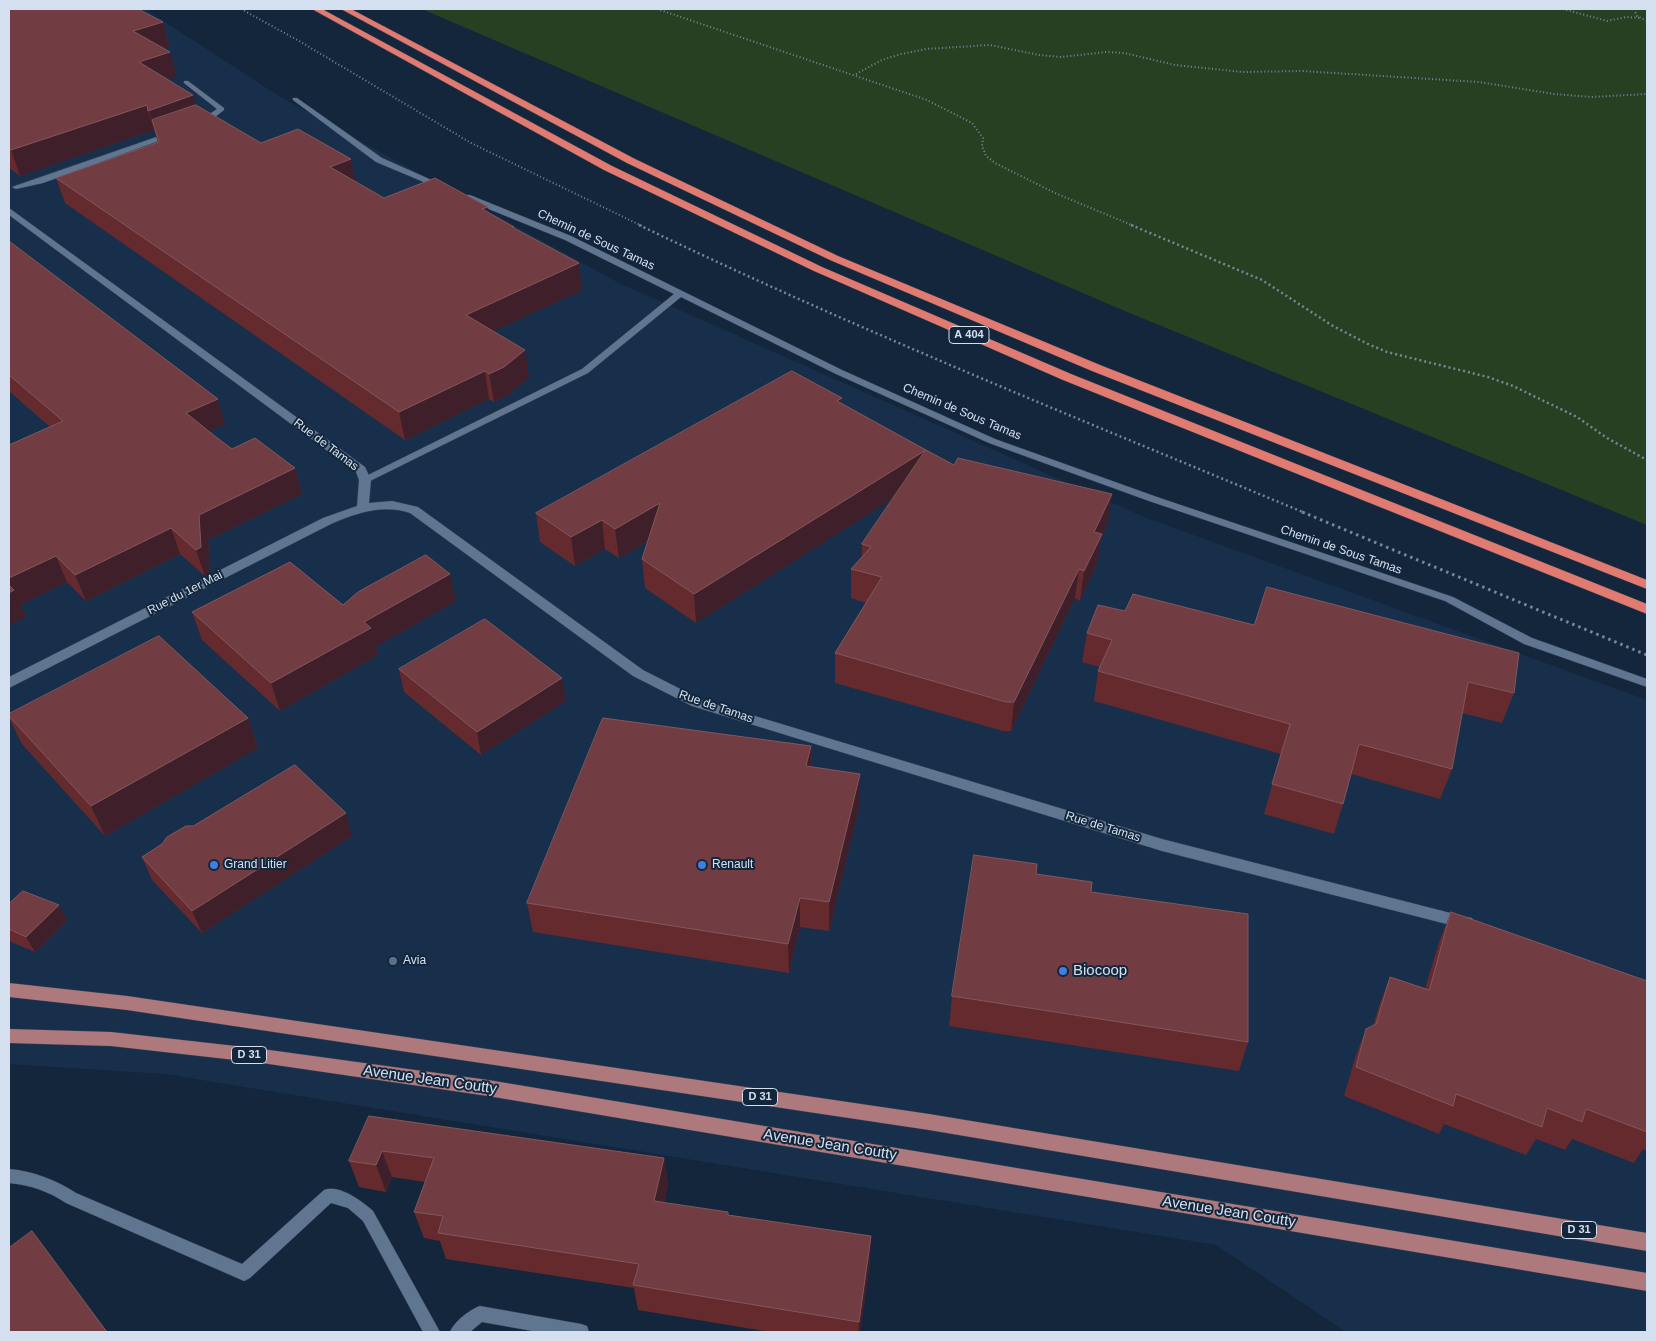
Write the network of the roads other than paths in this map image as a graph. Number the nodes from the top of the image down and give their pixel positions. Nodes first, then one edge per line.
1 (316, 9) edge
2 (345, 9) edge
3 (186, 82) dead end
4 (295, 99) dead end
5 (192, 128) edge
6 (183, 131) edge
7 (9, 181) edge
8 (12, 188) edge
9 (9, 211) edge
10 (679, 294) junction
11 (364, 480) junction
12 (363, 507) junction
13 (1647, 585) edge
14 (1647, 609) edge
15 (9, 683) edge
16 (1647, 684) edge
17 (1475, 925) edge
18 (9, 990) edge
19 (9, 1036) edge
20 (9, 1176) edge
21 (1647, 1242) edge
22 (1647, 1282) edge
23 (432, 1332) edge
24 (458, 1332) edge
25 (581, 1332) edge

1 - 14 highway, A 404
2 - 13 highway, A 404
3 - 5 lane
4 - 10 lane, Chemin de Sous Tamas
6 - 8 lane
7 - 8 lane
9 - 11 street, Rue de Tamas
10 - 11 lane
10 - 16 lane, Chemin de Sous Tamas
11 - 12 street, Rue de Tamas
12 - 15 street, Rue du 1er Mai
12 - 17 street, Rue de Tamas
18 - 21 main road, D 31
19 - 22 main road, Avenue Jean Coutty / D 31
20 - 23 lane
24 - 25 lane

